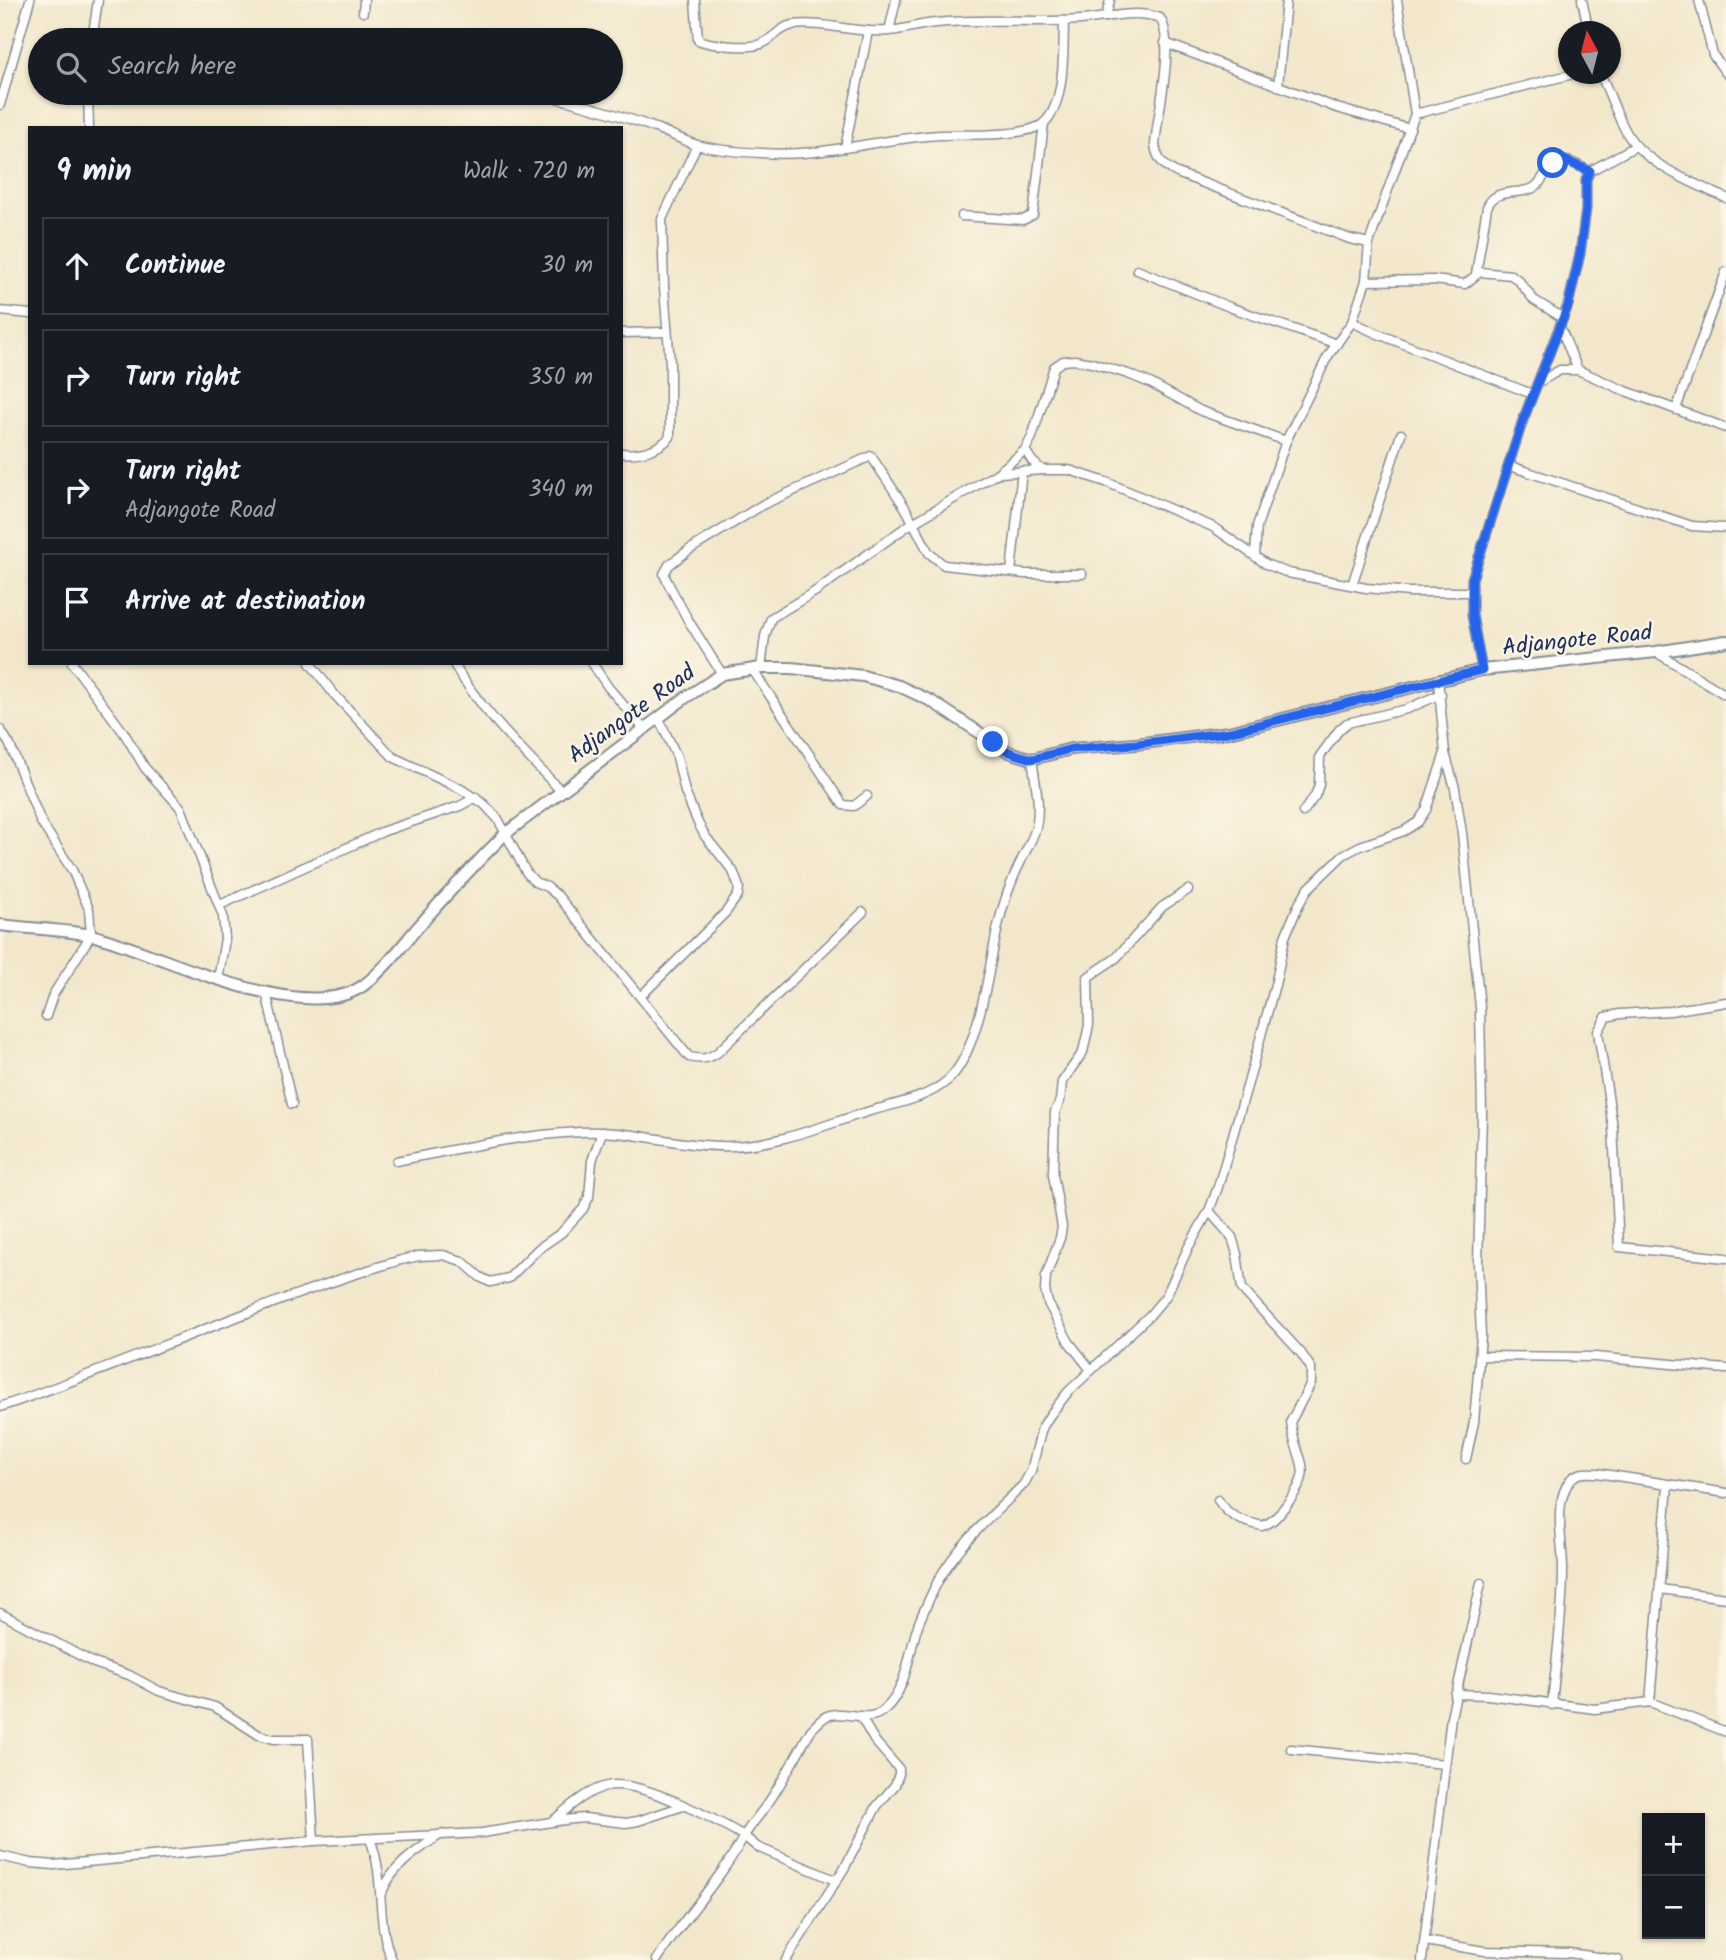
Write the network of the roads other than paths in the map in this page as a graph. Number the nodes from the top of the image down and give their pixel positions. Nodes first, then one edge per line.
1 (30, 0) edge
2 (98, 0) edge
3 (364, 0) edge
4 (695, 0) edge
5 (896, 0) edge
6 (1111, 0) edge
7 (1286, 0) edge
8 (1397, 0) edge
9 (1582, 0) edge
10 (1699, 0) edge
11 (363, 12) dead end
12 (1106, 17) junction
13 (1064, 21) junction
14 (1587, 21) edge
15 (94, 28) edge
16 (868, 31) junction
17 (889, 31) junction
18 (1165, 43) junction
19 (1726, 73) edge
20 (1558, 78) edge
21 (1605, 84) edge
22 (1278, 86) junction
23 (0, 105) edge
24 (88, 105) edge
25 (587, 105) edge
26 (1415, 114) junction
27 (1044, 123) junction
28 (89, 126) edge
29 (1410, 129) junction
30 (698, 145) junction
31 (1636, 146) junction
32 (845, 148) junction
33 (1590, 171) junction
34 (1726, 198) edge
35 (962, 216) dead end
36 (1369, 243) junction
37 (1137, 270) dead end
38 (1726, 272) edge
39 (1476, 274) junction
40 (1366, 281) junction
41 (0, 312) edge
42 (28, 314) edge
43 (1352, 322) junction
44 (1561, 323) junction
45 (667, 332) junction
46 (623, 333) edge
47 (1337, 344) junction
48 (1578, 370) junction
49 (1536, 383) junction
50 (1532, 394) junction
51 (1676, 409) junction
52 (1726, 428) edge
53 (1401, 434) dead end
54 (1286, 441) junction
55 (1025, 450) junction
56 (623, 453) edge
57 (1510, 466) junction
58 (1042, 470) junction
59 (1022, 471) junction
60 (996, 474) junction
61 (906, 509) junction
62 (913, 524) junction
63 (1726, 528) edge
64 (901, 531) junction
65 (1255, 556) junction
66 (1011, 572) junction
67 (1082, 574) dead end
68 (1352, 584) junction
69 (1471, 592) junction
70 (1726, 641) edge
71 (1656, 652) junction
72 (73, 665) edge
73 (311, 665) edge
74 (454, 665) edge
75 (593, 665) edge
76 (756, 669) junction
77 (1482, 670) junction
78 (722, 674) junction
79 (1438, 679) junction
80 (1441, 694) junction
81 (1726, 695) edge
82 (659, 719) junction
83 (0, 729) edge
84 (645, 730) junction
85 (1445, 752) junction
86 (1032, 759) junction
87 (561, 790) junction
88 (867, 796) dead end
89 (476, 797) junction
90 (1303, 812) dead end
91 (505, 834) junction
92 (1188, 890) dead end
93 (220, 905) junction
94 (863, 912) dead end
95 (0, 925) edge
96 (91, 935) junction
97 (218, 980) junction
98 (266, 992) junction
99 (641, 996) junction
100 (1726, 1002) edge
101 (46, 1016) dead end
102 (292, 1104) dead end
103 (602, 1132) junction
104 (397, 1161) dead end
105 (1209, 1211) junction
106 (1726, 1258) edge
107 (1480, 1356) junction
108 (1726, 1369) edge
109 (1091, 1370) junction
110 (0, 1407) edge
111 (1466, 1459) dead end
112 (1668, 1486) junction
113 (1726, 1493) edge
114 (1218, 1500) dead end
115 (1481, 1583) dead end
116 (1660, 1589) junction
117 (1726, 1598) edge
118 (0, 1613) edge
119 (1455, 1694) junction
120 (1650, 1702) junction
121 (1552, 1705) junction
122 (861, 1717) junction
123 (1726, 1732) edge
124 (1291, 1749) dead end
125 (1445, 1764) junction
126 (683, 1806) junction
127 (553, 1821) junction
128 (442, 1834) junction
129 (744, 1836) junction
130 (370, 1839) junction
131 (314, 1842) junction
132 (0, 1856) edge
133 (835, 1880) junction
134 (382, 1892) junction
135 (1425, 1941) junction
136 (393, 1960) edge
137 (657, 1960) edge
138 (786, 1960) edge
139 (1422, 1960) edge
140 (1618, 1960) edge

1 - 23 street
2 - 15 street
3 - 11 street
4 - 16 street
5 - 17 street
6 - 12 street
7 - 22 street
8 - 26 street
9 - 14 street
10 - 19 street
12 - 13 street
12 - 18 street
13 - 17 street
13 - 27 street
16 - 17 street
16 - 32 street
18 - 22 street
18 - 36 street
20 - 26 street
21 - 31 street
22 - 29 street
24 - 28 street
25 - 30 street
26 - 29 street
27 - 32 street
27 - 35 street
29 - 36 street
30 - 32 street
30 - 45 street
31 - 33 street
31 - 34 street
33 - 39 street
33 - 44 street
36 - 40 street
37 - 47 street
38 - 51 street
39 - 40 street
39 - 44 street
40 - 43 street
41 - 42 street
43 - 47 street
43 - 50 street
44 - 48 street
44 - 49 street
45 - 46 street
45 - 56 street
47 - 54 street
48 - 49 street
48 - 51 street
49 - 50 street
50 - 57 street
51 - 52 street
53 - 68 street
54 - 55 street
54 - 65 street
55 - 58 street
55 - 60 street
57 - 63 street
57 - 69 street
58 - 59 street
58 - 65 street
59 - 60 street
59 - 66 street
60 - 62 street
61 - 62 street
61 - 64 street
61 - 78 street
62 - 64 street
62 - 66 street
64 - 76 street
65 - 68 street
66 - 67 street
68 - 69 street
69 - 77 street
70 - 71 street, Adjangote Road
71 - 77 street, Adjangote Road
71 - 81 street
72 - 93 street
73 - 89 street
74 - 87 street
75 - 84 street
76 - 78 street, Adjangote Road
76 - 86 street, Adjangote Road
76 - 88 street
77 - 79 street, Adjangote Road
78 - 82 street, Adjangote Road
79 - 80 street
79 - 86 street, Adjangote Road
80 - 85 street
80 - 90 street
82 - 84 street, Adjangote Road
82 - 99 street
83 - 96 street
84 - 87 street, Adjangote Road
85 - 105 street
85 - 107 street
86 - 103 street
87 - 91 street, Adjangote Road
89 - 91 street
89 - 93 street
91 - 98 street, Adjangote Road
91 - 99 street
92 - 109 street
93 - 97 street
94 - 99 street
95 - 96 street, Adjangote Road
96 - 97 street, Adjangote Road
96 - 101 street
97 - 98 street, Adjangote Road
98 - 102 street
100 - 106 street
103 - 104 street
103 - 110 street
105 - 109 street
105 - 114 street
107 - 108 street
107 - 111 street
109 - 122 street
112 - 113 street
112 - 116 street
112 - 121 street
115 - 119 street
116 - 117 street
116 - 120 street
118 - 131 street
119 - 121 street
119 - 125 street
120 - 121 street
120 - 123 street
122 - 129 street
122 - 133 street
124 - 125 street
125 - 135 street
126 - 127 street
126 - 127 street
126 - 129 street
127 - 128 street
128 - 130 street
128 - 134 street
129 - 133 street
129 - 137 street
130 - 131 street
130 - 134 street
131 - 132 street
133 - 138 street
134 - 136 street
135 - 139 street
135 - 140 street

